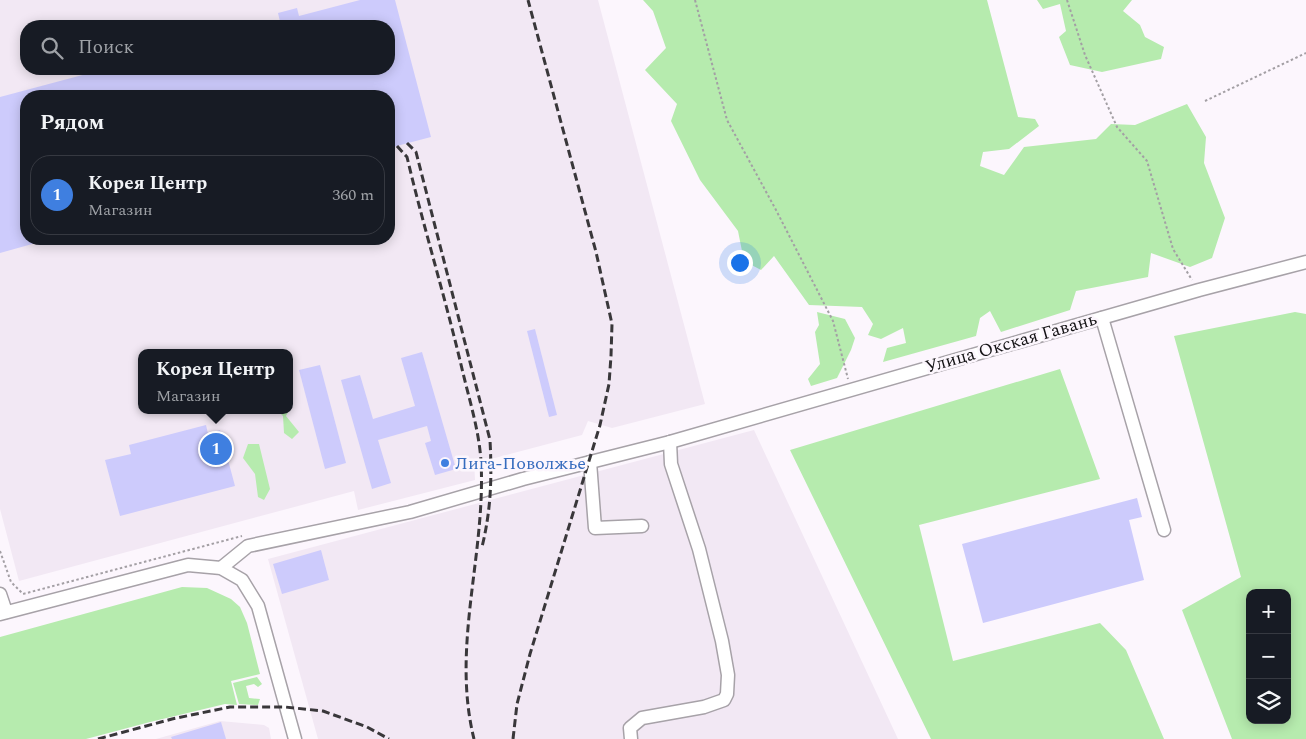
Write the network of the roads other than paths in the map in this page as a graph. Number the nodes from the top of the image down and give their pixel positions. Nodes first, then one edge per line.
1 (1306, 262) edge
2 (1102, 318) junction
3 (670, 442) junction
4 (590, 462) junction
5 (642, 526) dead end
6 (1164, 530) dead end
7 (221, 568) junction
8 (0, 594) edge
9 (3, 613) edge
10 (295, 739) edge
11 (631, 739) edge

1 - 2 street, Улица Окская Гавань
2 - 3 street, Улица Окская Гавань
2 - 6 street
3 - 4 street, Улица Окская Гавань
3 - 11 street
4 - 5 street
4 - 7 street, Улица Окская Гавань
7 - 9 street
7 - 10 street
8 - 9 street

